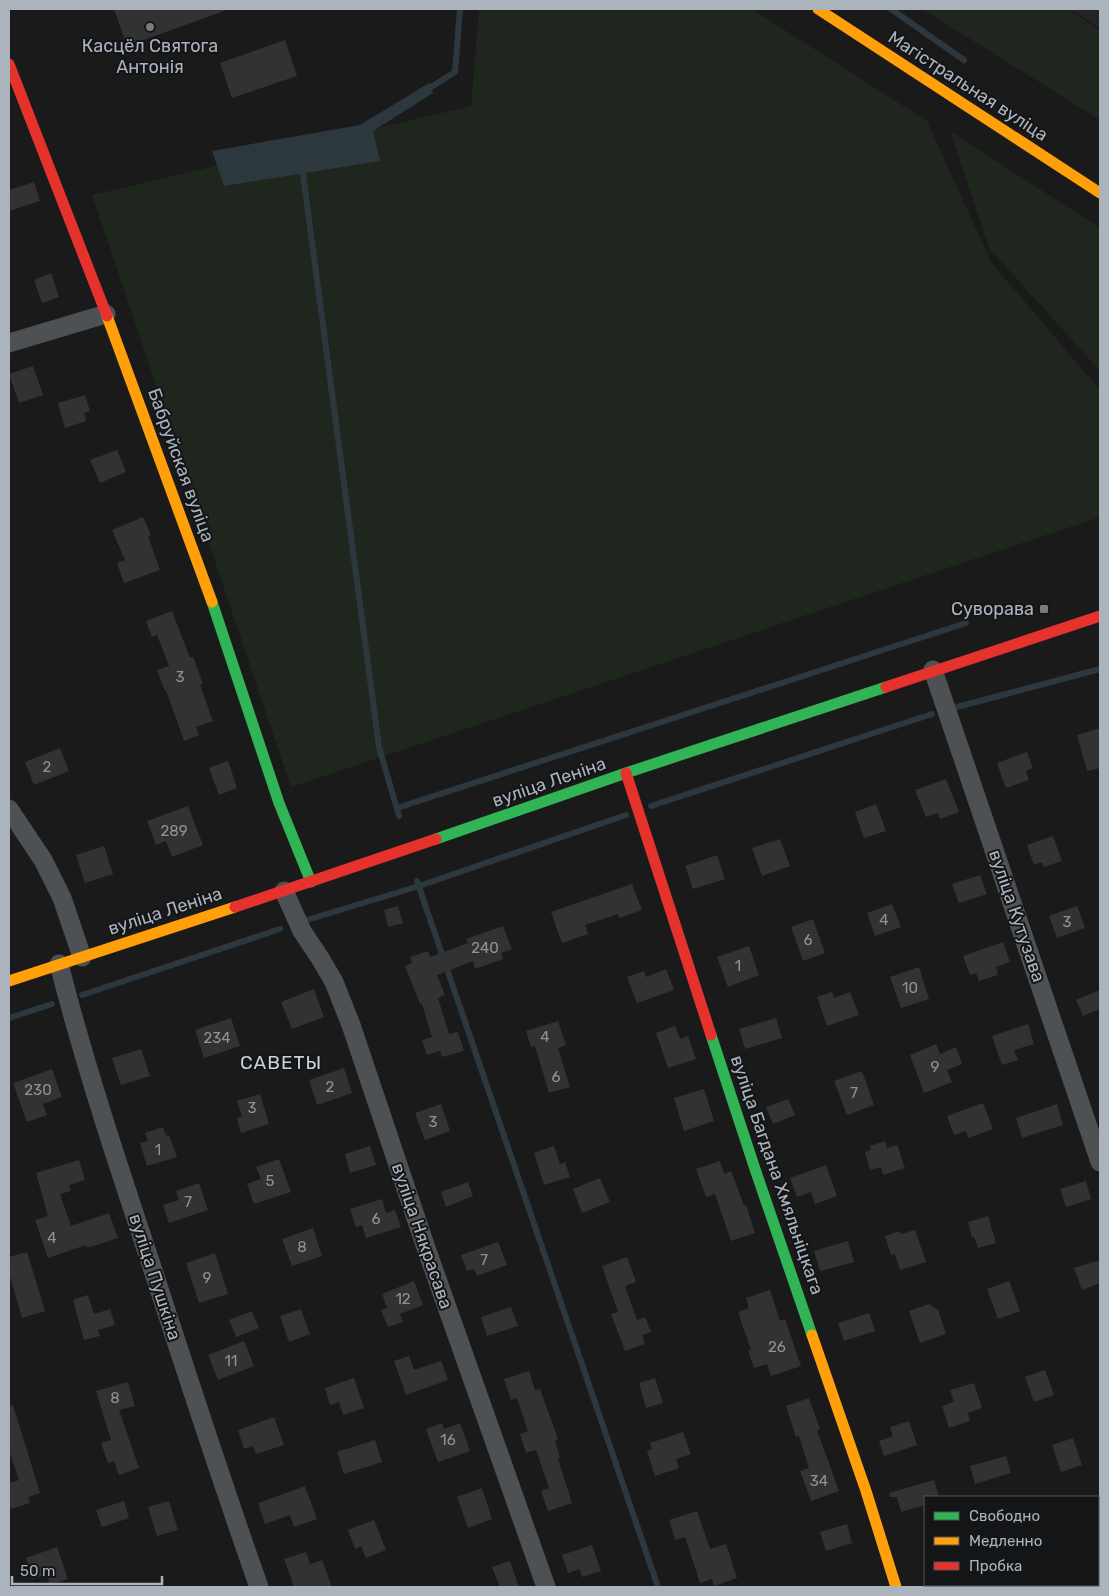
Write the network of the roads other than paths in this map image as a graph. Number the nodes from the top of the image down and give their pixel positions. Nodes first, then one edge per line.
1 (818, 9) edge
2 (9, 64) edge
3 (1100, 193) edge
4 (106, 314) junction
5 (9, 343) edge
6 (1100, 616) edge
7 (933, 670) junction
8 (626, 773) junction
9 (9, 809) edge
10 (311, 882) junction
11 (284, 891) junction
12 (82, 957) junction
13 (59, 964) junction
14 (9, 981) edge
15 (1100, 1162) edge
16 (259, 1587) edge
17 (546, 1587) edge
18 (896, 1587) edge

1 - 3 street, Магістральная вуліца
2 - 4 street, Бабруйская вуліца
4 - 5 street
4 - 10 street, Бабруйская вуліца
6 - 7 street, вуліца Леніна
7 - 8 street, вуліца Леніна
7 - 15 street, вуліца Кутузава
8 - 10 street, вуліца Леніна
8 - 18 street, вуліца Багдана Хмяльніцкага
9 - 12 street
10 - 11 street, вуліца Леніна
11 - 12 street, вуліца Леніна
11 - 17 street, вуліца Някрасава
12 - 13 street, вуліца Леніна
13 - 14 street, вуліца Леніна
13 - 16 street, вуліца Пушкіна

